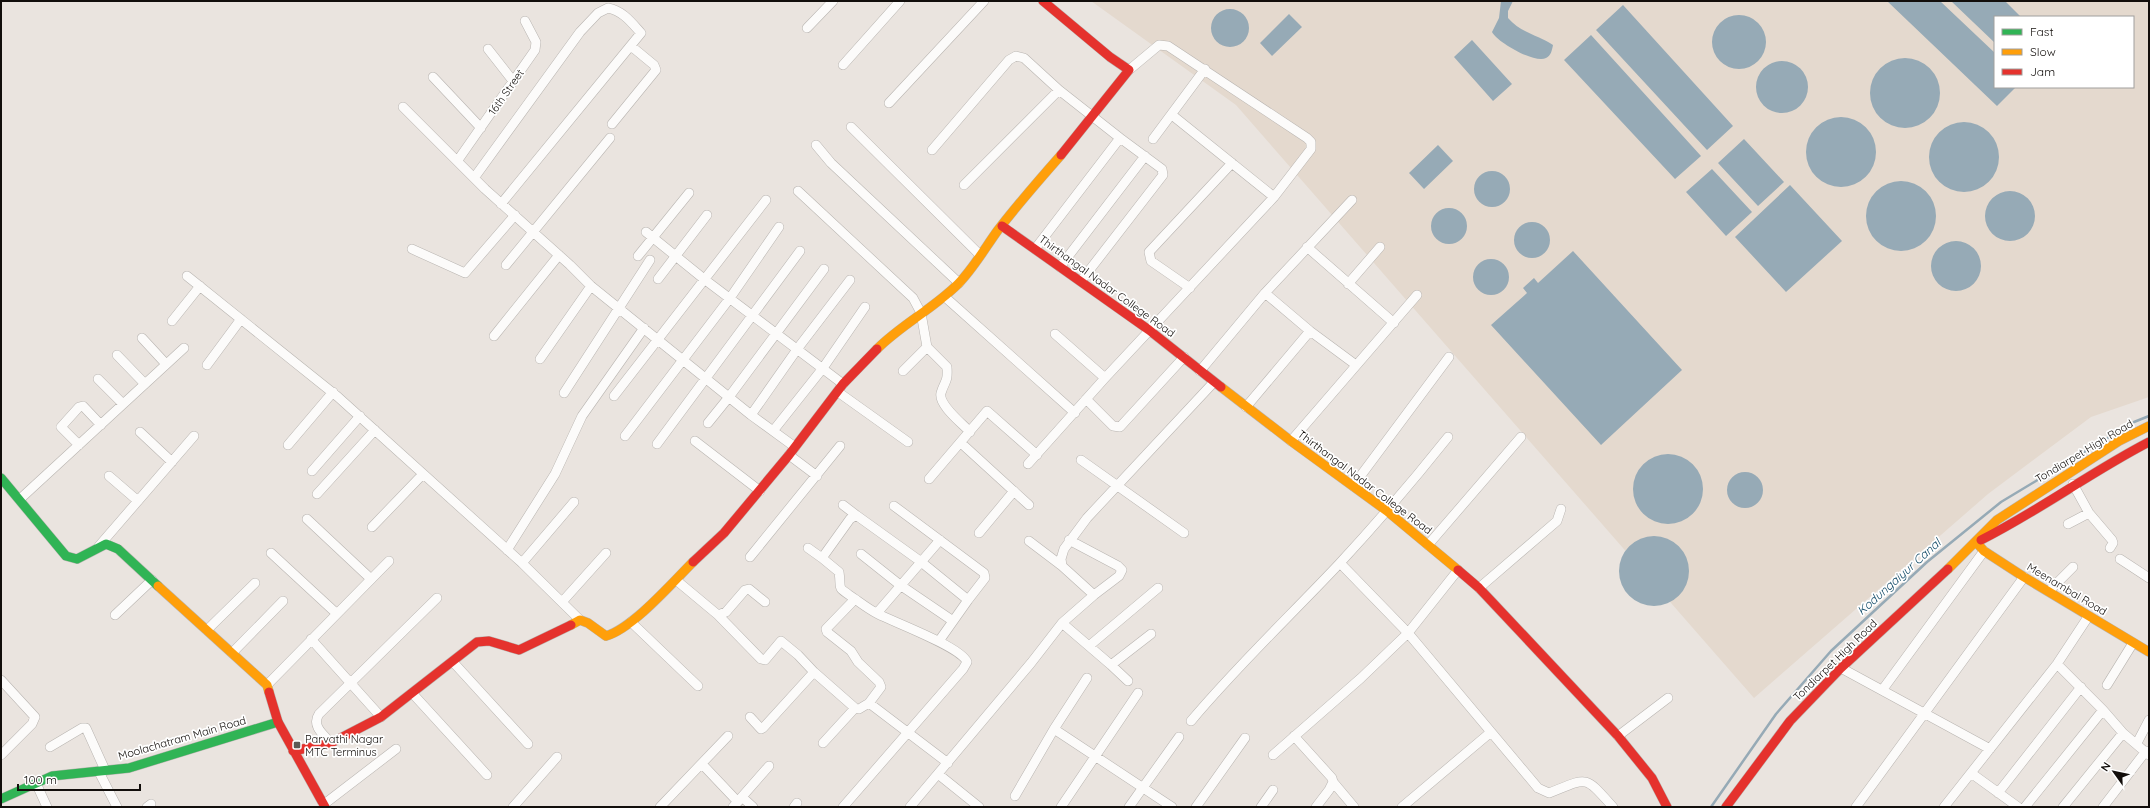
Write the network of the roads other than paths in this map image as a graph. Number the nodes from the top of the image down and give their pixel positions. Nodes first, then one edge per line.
1 (832, 1) edge
2 (900, 1) edge
3 (984, 1) edge
4 (1043, 1) edge
5 (524, 21) dead end
6 (807, 28) dead end
7 (631, 46) junction
8 (488, 49) dead end
9 (843, 65) dead end
10 (1205, 69) junction
11 (1129, 70) junction
12 (433, 77) dead end
13 (513, 82) junction
14 (1059, 90) junction
15 (889, 103) dead end
16 (403, 107) dead end
17 (1172, 116) junction
18 (1092, 117) junction
19 (612, 124) dead end
20 (851, 127) dead end
21 (480, 128) junction
22 (610, 138) dead end
23 (1120, 138) junction
24 (1153, 139) dead end
25 (816, 145) dead end
26 (932, 150) dead end
27 (1145, 156) junction
28 (458, 160) junction
29 (1232, 163) junction
30 (474, 178) junction
31 (964, 185) dead end
32 (798, 191) dead end
33 (689, 193) dead end
34 (1274, 197) junction
35 (766, 200) dead end
36 (1352, 200) dead end
37 (501, 204) junction
38 (514, 215) junction
39 (707, 215) dead end
40 (1002, 226) junction
41 (779, 227) dead end
42 (533, 232) junction
43 (649, 234) junction
44 (1307, 247) junction
45 (1380, 247) dead end
46 (412, 249) dead end
47 (1035, 249) junction
48 (800, 251) dead end
49 (559, 255) junction
50 (980, 255) junction
51 (638, 256) dead end
52 (676, 256) junction
53 (650, 260) dead end
54 (506, 265) dead end
55 (1060, 267) junction
56 (824, 269) dead end
57 (187, 276) dead end
58 (658, 279) dead end
59 (704, 279) junction
60 (850, 280) dead end
61 (1081, 281) junction
62 (959, 283) junction
63 (1348, 284) junction
64 (200, 286) junction
65 (591, 286) junction
66 (1190, 288) junction
67 (1265, 293) junction
68 (1417, 295) dead end
69 (945, 297) junction
70 (730, 298) junction
71 (620, 307) junction
72 (865, 307) dead end
73 (921, 313) junction
74 (754, 316) junction
75 (241, 319) junction
76 (172, 321) dead end
77 (1394, 323) junction
78 (644, 328) junction
79 (1149, 330) junction
80 (1310, 331) junction
81 (777, 332) junction
82 (1055, 334) dead end
83 (494, 336) dead end
84 (142, 338) dead end
85 (657, 339) junction
86 (927, 347) junction
87 (184, 348) dead end
88 (798, 348) junction
89 (117, 355) dead end
90 (1184, 357) junction
91 (1449, 357) dead end
92 (540, 359) dead end
93 (683, 360) junction
94 (166, 364) junction
95 (207, 365) dead end
96 (1356, 365) junction
97 (822, 368) junction
98 (903, 371) dead end
99 (1200, 371) junction
100 (1105, 378) junction
101 (98, 379) dead end
102 (706, 379) junction
103 (1214, 382) junction
104 (145, 384) junction
105 (840, 388) junction
106 (332, 392) junction
107 (564, 393) dead end
108 (614, 396) dead end
109 (729, 397) junction
110 (1086, 399) junction
111 (123, 404) junction
112 (1246, 407) junction
113 (1075, 413) junction
114 (751, 415) junction
115 (360, 416) junction
116 (708, 423) dead end
117 (101, 425) junction
118 (2149, 426) edge
119 (375, 430) junction
120 (140, 432) dead end
121 (773, 432) junction
122 (970, 432) junction
123 (194, 436) dead end
124 (625, 436) dead end
125 (1448, 437) dead end
126 (1521, 437) dead end
127 (695, 440) dead end
128 (1291, 441) junction
129 (908, 442) dead end
130 (2149, 442) edge
131 (79, 444) junction
132 (657, 444) dead end
133 (961, 444) junction
134 (288, 445) dead end
135 (840, 446) dead end
136 (795, 447) junction
137 (789, 455) junction
138 (1037, 455) junction
139 (1081, 460) dead end
140 (172, 462) junction
141 (1028, 464) dead end
142 (312, 471) dead end
143 (422, 474) junction
144 (109, 476) dead end
145 (817, 476) junction
146 (1, 478) edge
147 (929, 479) dead end
148 (2073, 484) junction
149 (1117, 485) junction
150 (1353, 486) junction
151 (760, 491) junction
152 (1014, 491) junction
153 (317, 494) dead end
154 (20, 499) junction
155 (138, 501) junction
156 (574, 502) dead end
157 (843, 505) dead end
158 (1029, 505) dead end
159 (894, 506) dead end
160 (1561, 509) dead end
161 (1386, 511) junction
162 (2088, 513) junction
163 (856, 515) junction
164 (308, 519) dead end
165 (2068, 524) dead end
166 (372, 527) dead end
167 (979, 533) dead end
168 (1184, 533) dead end
169 (940, 540) junction
170 (1069, 540) junction
171 (1029, 541) dead end
172 (1976, 542) junction
173 (1428, 545) junction
174 (99, 546) junction
175 (808, 548) dead end
176 (2110, 548) dead end
177 (507, 550) junction
178 (1984, 551) junction
179 (271, 553) dead end
180 (606, 553) dead end
181 (861, 554) dead end
182 (750, 557) dead end
183 (822, 558) junction
184 (2120, 559) dead end
185 (389, 561) dead end
186 (920, 561) junction
187 (522, 563) junction
188 (1340, 563) junction
189 (1062, 566) junction
190 (2073, 567) dead end
191 (1458, 570) junction
192 (2024, 577) junction
193 (2149, 578) edge
194 (371, 579) junction
195 (152, 580) junction
196 (676, 580) junction
197 (255, 583) dead end
198 (900, 585) junction
199 (1158, 588) dead end
200 (1479, 588) junction
201 (2048, 591) junction
202 (1094, 594) junction
203 (437, 598) dead end
204 (855, 599) junction
205 (968, 600) junction
206 (282, 601) dead end
207 (562, 602) junction
208 (765, 602) dead end
209 (336, 613) junction
210 (877, 613) junction
211 (115, 615) dead end
212 (718, 615) junction
213 (2088, 617) junction
214 (580, 620) junction
215 (953, 621) junction
216 (631, 622) junction
217 (1062, 623) junction
218 (208, 630) junction
219 (1408, 633) junction
220 (1151, 634) dead end
221 (311, 639) junction
222 (939, 641) junction
223 (2133, 642) junction
224 (1090, 646) junction
225 (2149, 652) edge
226 (232, 653) junction
227 (453, 662) junction
228 (2057, 664) junction
229 (1111, 665) junction
230 (1842, 668) junction
231 (814, 672) junction
232 (1088, 678) dead end
233 (1, 680) edge
234 (1128, 681) dead end
235 (350, 683) junction
236 (268, 685) junction
237 (2107, 685) dead end
238 (698, 686) dead end
239 (2081, 688) junction
240 (1883, 689) junction
241 (1138, 693) dead end
242 (413, 694) junction
243 (1668, 698) dead end
244 (868, 703) junction
245 (855, 708) junction
246 (2103, 710) junction
247 (1924, 712) junction
248 (381, 717) junction
249 (750, 717) dead end
250 (2149, 720) edge
251 (1190, 721) dead end
252 (278, 722) junction
253 (1054, 729) junction
254 (907, 732) junction
255 (1491, 732) junction
256 (2124, 733) junction
257 (728, 736) dead end
258 (1178, 736) dead end
259 (1294, 736) junction
260 (1618, 736) junction
261 (1246, 738) dead end
262 (331, 743) junction
263 (822, 743) dead end
264 (2137, 743) junction
265 (528, 744) dead end
266 (50, 747) dead end
267 (396, 749) dead end
268 (1990, 749) junction
269 (293, 751) junction
270 (2147, 753) edge
271 (1, 754) edge
272 (1273, 755) dead end
273 (557, 757) dead end
274 (1096, 757) junction
275 (948, 763) junction
276 (702, 764) junction
277 (769, 766) dead end
278 (102, 771) junction
279 (1971, 772) junction
280 (938, 774) junction
281 (487, 775) dead end
282 (1333, 782) junction
283 (36, 783) junction
284 (1142, 787) junction
285 (1273, 790) dead end
286 (1998, 794) junction
287 (1015, 796) dead end
288 (1, 799) edge
289 (738, 802) edge
290 (2007, 804) edge
291 (324, 806) edge
292 (47, 807) edge
293 (117, 807) edge
294 (513, 807) edge
295 (660, 807) edge
296 (753, 807) edge
297 (843, 807) edge
298 (910, 807) edge
299 (979, 807) edge
300 (1061, 807) edge
301 (1129, 807) edge
302 (1172, 807) edge
303 (1196, 807) edge
304 (1261, 807) edge
305 (1316, 807) edge
306 (1354, 807) edge
307 (1402, 807) edge
308 (1613, 807) edge
309 (1667, 807) edge
310 (1726, 807) edge
311 (1856, 807) edge
312 (1944, 807) edge
313 (2018, 807) edge
314 (2025, 807) edge
315 (2063, 807) edge
316 (2102, 807) edge

1 - 6 street
2 - 9 street
3 - 15 street
4 - 11 street
5 - 13 street, 16th Street
7 - 19 street
7 - 30 street
7 - 37 street
8 - 13 street
10 - 11 street
10 - 17 street
10 - 34 street
11 - 18 street
12 - 21 street
13 - 21 street, 16th Street
14 - 18 street
14 - 26 street
14 - 31 street
16 - 28 street
17 - 24 street
17 - 29 street
18 - 23 street
18 - 40 street
20 - 50 street
21 - 28 street, 16th Street
22 - 42 street
23 - 27 street
23 - 47 street
25 - 62 street
27 - 55 street
27 - 61 street
28 - 30 street
29 - 34 street
29 - 66 street
30 - 37 street
32 - 73 street
33 - 43 street
34 - 66 street
35 - 59 street
36 - 44 street
37 - 38 street
38 - 42 street
38 - 46 street
39 - 52 street
40 - 47 street, Thirthangal Nadar College Road
40 - 50 street
41 - 70 street
42 - 49 street
42 - 54 street
43 - 51 street
43 - 52 street
44 - 63 street
44 - 67 street
45 - 63 street
47 - 55 street, Thirthangal Nadar College Road
48 - 74 street
49 - 65 street
49 - 83 street
50 - 62 street
52 - 58 street
52 - 59 street
53 - 71 street
55 - 61 street, Thirthangal Nadar College Road
56 - 81 street
57 - 64 street
59 - 70 street
59 - 85 street
60 - 88 street
61 - 79 street, Thirthangal Nadar College Road
62 - 69 street
63 - 77 street
64 - 75 street
64 - 76 street
65 - 71 street
65 - 92 street
66 - 79 street
67 - 80 street
67 - 99 street
68 - 77 street
69 - 73 street
69 - 113 street
70 - 74 street
70 - 93 street
71 - 78 street
71 - 107 street
72 - 97 street
73 - 86 street
73 - 105 street
74 - 81 street
74 - 102 street
75 - 95 street
75 - 106 street
77 - 96 street
78 - 85 street
78 - 177 street
79 - 90 street, Thirthangal Nadar College Road
79 - 100 street
80 - 96 street
80 - 112 street
81 - 88 street
81 - 109 street
82 - 100 street
84 - 94 street
85 - 93 street
85 - 108 street
86 - 98 street
86 - 122 street
87 - 94 street
88 - 97 street
88 - 114 street
89 - 104 street
90 - 99 street, Thirthangal Nadar College Road
90 - 110 street
91 - 150 street
93 - 102 street
93 - 124 street
94 - 104 street
96 - 128 street
97 - 105 street
97 - 121 street
99 - 103 street, Thirthangal Nadar College Road
100 - 110 street
101 - 111 street
102 - 109 street
102 - 132 street
103 - 112 street, Thirthangal Nadar College Road
103 - 149 street
104 - 111 street
105 - 129 street
105 - 136 street
106 - 115 street
106 - 134 street
109 - 114 street
109 - 116 street
110 - 113 street
111 - 117 street
112 - 128 street, Thirthangal Nadar College Road
113 - 138 street
114 - 121 street
115 - 119 street
115 - 142 street
117 - 131 street
117 - 131 street
118 - 172 street, Tondiarpet High Road
119 - 143 street
119 - 153 street
120 - 140 street
121 - 136 street
122 - 133 street
122 - 138 street
123 - 140 street
125 - 161 street
126 - 173 street
127 - 151 street
128 - 150 street, Thirthangal Nadar College Road
130 - 148 street, Tondiarpet High Road
131 - 154 street
133 - 147 street
133 - 152 street
135 - 145 street
136 - 137 street
137 - 145 street
137 - 151 street
138 - 141 street
139 - 149 street
140 - 155 street
143 - 166 street
143 - 177 street
144 - 155 street
145 - 182 street
146 - 154 street
148 - 162 street
148 - 172 street, Tondiarpet High Road
149 - 168 street
149 - 170 street
150 - 161 street, Thirthangal Nadar College Road
151 - 196 street
152 - 158 street
152 - 167 street
154 - 174 street
155 - 174 street
156 - 187 street
157 - 163 street
159 - 169 street
160 - 200 street
161 - 173 street, Thirthangal Nadar College Road
161 - 188 street
162 - 165 street
162 - 176 street
163 - 183 street
163 - 186 street
164 - 194 street
169 - 186 street
169 - 205 street
170 - 189 street
170 - 202 street
171 - 189 street
172 - 178 street, Meenambal Road
172 - 230 street, Tondiarpet High Road
173 - 191 street, Thirthangal Nadar College Road
174 - 195 street
175 - 183 street
177 - 187 street
178 - 192 street, Meenambal Road
178 - 240 street
179 - 209 street
180 - 207 street
181 - 198 street
183 - 204 street
184 - 193 street
185 - 194 street
186 - 198 street
186 - 205 street
187 - 207 street
188 - 219 street
188 - 251 street
189 - 202 street
190 - 201 street
191 - 200 street, Thirthangal Nadar College Road
191 - 219 street
192 - 201 street, Meenambal Road
192 - 247 street
194 - 209 street
195 - 211 street
195 - 218 street
196 - 212 street
196 - 216 street
197 - 218 street
198 - 210 street
198 - 215 street
199 - 224 street
200 - 260 street, Thirthangal Nadar College Road
201 - 213 street, Meenambal Road
202 - 217 street
203 - 235 street
204 - 210 street
204 - 244 street
205 - 215 street
206 - 226 street
207 - 214 street
208 - 212 street
209 - 221 street
210 - 222 street
212 - 231 street
213 - 223 street, Meenambal Road
213 - 228 street
214 - 216 street
214 - 227 street
215 - 222 street
216 - 238 street
217 - 224 street
217 - 275 street
218 - 226 street
219 - 255 street
219 - 259 street
220 - 229 street
221 - 235 street
221 - 236 street
222 - 254 street
223 - 225 street, Meenambal Road
223 - 237 street
224 - 229 street
226 - 236 street
227 - 242 street
227 - 265 street
228 - 239 street
228 - 268 street
229 - 234 street
230 - 240 street
230 - 310 street, Tondiarpet High Road
231 - 245 street
231 - 249 street
232 - 253 street
233 - 271 street
235 - 248 street
235 - 262 street
236 - 252 street
239 - 246 street
239 - 286 street
240 - 247 street
241 - 274 street
242 - 248 street
242 - 281 street
243 - 260 street
244 - 245 street
244 - 254 street
245 - 263 street
246 - 256 street
246 - 314 street
247 - 268 street
247 - 311 street
248 - 262 street
250 - 264 street
252 - 269 street
252 - 278 street, Moolachatram Main Road
253 - 274 street
253 - 287 street
254 - 275 street
254 - 297 street
255 - 307 street
255 - 308 street
256 - 264 street
256 - 315 street
257 - 276 street
258 - 284 street
259 - 272 street
259 - 282 street
260 - 309 street, Thirthangal Nadar College Road
261 - 303 street
262 - 269 street
264 - 270 street
266 - 278 street
267 - 291 street
268 - 279 street
269 - 291 street
270 - 316 street
273 - 294 street
274 - 284 street
274 - 300 street
275 - 280 street
276 - 289 street
276 - 295 street
277 - 289 street
278 - 283 street, Moolachatram Main Road
278 - 293 street
279 - 286 street
279 - 312 street
280 - 298 street
280 - 299 street
282 - 305 street
282 - 306 street
283 - 288 street, Moolachatram Main Road
283 - 292 street
284 - 301 street
284 - 302 street
285 - 304 street
286 - 290 street
289 - 296 street
290 - 313 street

